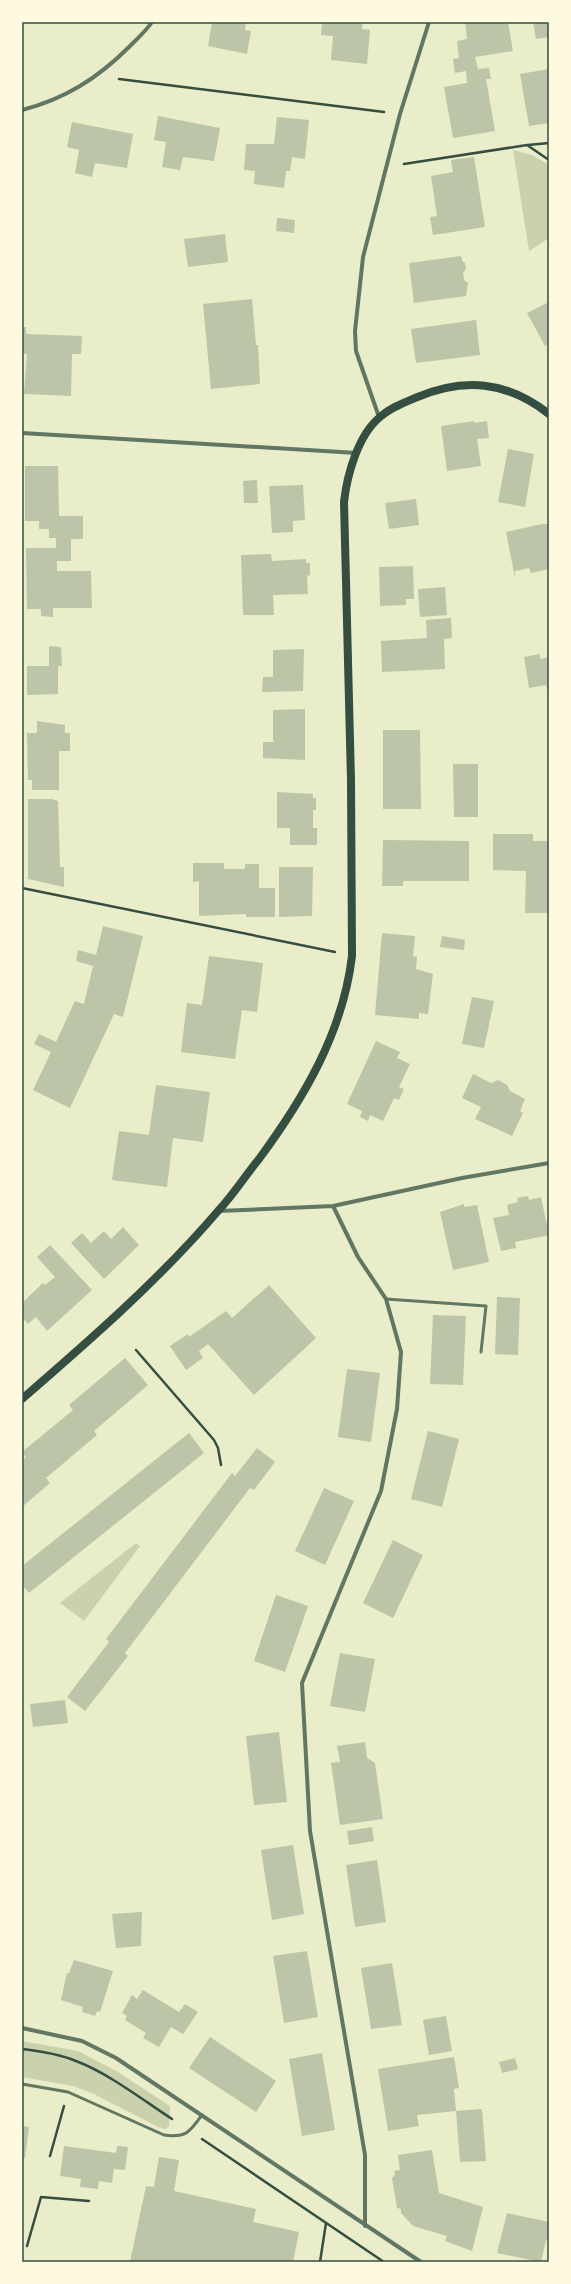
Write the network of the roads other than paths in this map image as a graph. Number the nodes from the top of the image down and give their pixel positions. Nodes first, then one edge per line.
1 (152, 22) edge
2 (429, 22) edge
3 (22, 110) edge
4 (549, 414) edge
5 (379, 417) junction
6 (22, 433) edge
7 (357, 453) junction
8 (549, 1163) edge
9 (333, 1206) junction
10 (218, 1211) junction
11 (386, 1299) junction
12 (481, 1352) dead end
13 (22, 1399) edge
14 (22, 2028) edge
15 (22, 2084) edge
16 (202, 2115) junction
17 (365, 2226) junction
18 (421, 2262) edge

1 - 3 street
2 - 5 street
4 - 5 main road
5 - 7 main road
6 - 7 street
7 - 10 main road
8 - 9 street
9 - 10 street
9 - 11 street
10 - 13 main road
11 - 12 lane
11 - 17 street
14 - 16 street
15 - 16 lane
16 - 17 street
17 - 18 street

